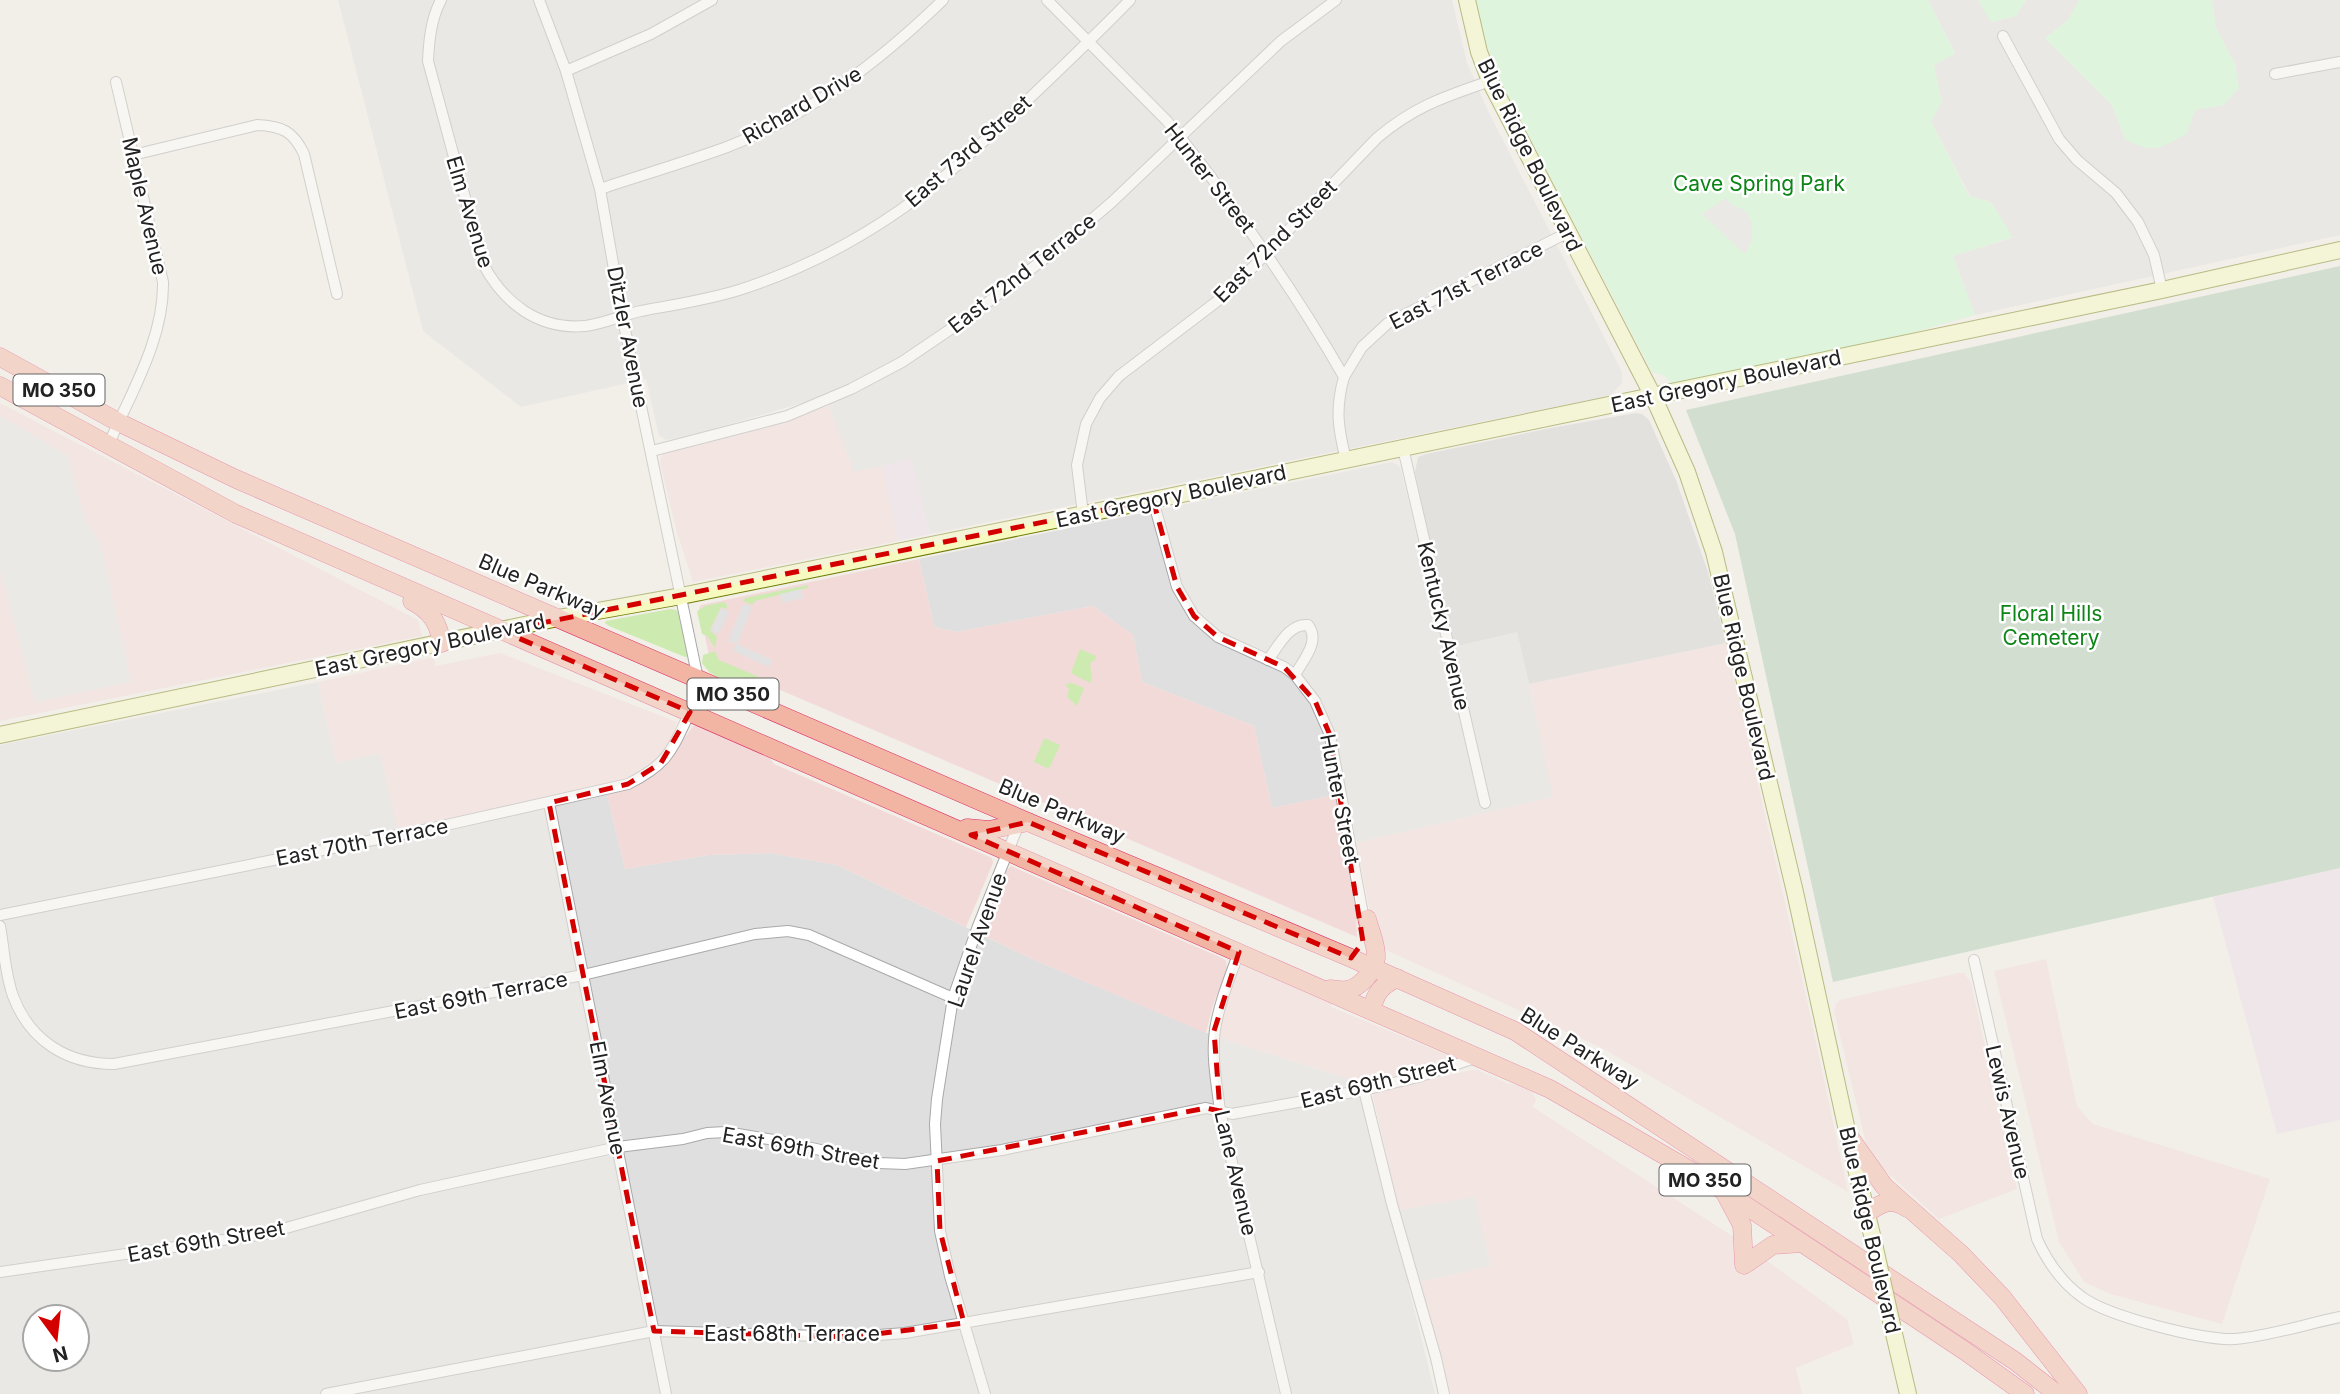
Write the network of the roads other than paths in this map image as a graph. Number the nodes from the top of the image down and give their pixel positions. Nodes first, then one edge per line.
1 (441, 0) edge
2 (539, 0) edge
3 (712, 0) edge
4 (943, 0) edge
5 (1047, 0) edge
6 (1130, 0) edge
7 (1336, 0) edge
8 (1467, 0) edge
9 (2003, 36) dead end
10 (1089, 42) junction
11 (2340, 62) edge
12 (566, 71) junction
13 (2275, 74) dead end
14 (1490, 81) junction
15 (116, 82) dead end
16 (1181, 138) junction
17 (133, 155) junction
18 (600, 189) junction
19 (1567, 233) junction
20 (2340, 250) edge
21 (1266, 251) junction
22 (2162, 290) junction
23 (337, 294) dead end
24 (622, 315) junction
25 (0, 357) edge
26 (1344, 377) junction
27 (0, 386) edge
28 (1653, 396) junction
29 (118, 422) junction
30 (108, 446) junction
31 (1403, 448) junction
32 (652, 451) junction
33 (1346, 460) junction
34 (1153, 500) junction
35 (1083, 514) junction
36 (349, 564) junction
37 (681, 596) junction
38 (558, 618) junction
39 (502, 631) junction
40 (442, 643) junction
41 (1268, 660) junction
42 (1295, 675) junction
43 (698, 679) junction
44 (690, 712) junction
45 (0, 735) edge
46 (548, 803) junction
47 (1485, 803) dead end
48 (1022, 822) junction
49 (949, 826) junction
50 (1008, 851) junction
51 (0, 915) edge
52 (1365, 920) junction
53 (0, 926) edge
54 (1239, 952) junction
55 (1352, 958) junction
56 (1974, 960) dead end
57 (1373, 968) junction
58 (583, 975) junction
59 (1397, 978) junction
60 (1320, 988) junction
61 (953, 998) junction
62 (1372, 1010) junction
63 (1478, 1057) junction
64 (1364, 1090) junction
65 (1220, 1111) junction
66 (1848, 1135) junction
67 (618, 1147) junction
68 (937, 1161) junction
69 (1724, 1192) junction
70 (1912, 1211) junction
71 (1867, 1213) junction
72 (1802, 1243) junction
73 (0, 1272) edge
74 (1259, 1272) junction
75 (2340, 1317) edge
76 (964, 1323) junction
77 (654, 1331) junction
78 (373, 1390) edge
79 (326, 1394) edge
80 (666, 1394) edge
81 (985, 1394) edge
82 (1286, 1394) edge
83 (1444, 1394) edge
84 (1908, 1394) edge
85 (2025, 1394) edge
86 (2057, 1394) edge
87 (2078, 1394) edge

1 - 24 street, Elm Avenue
2 - 12 street, Ditzler Avenue
3 - 12 street
4 - 18 street, Richard Drive
5 - 10 street, Hunter Street
6 - 10 street, East 73rd Street
7 - 16 street, East 72nd Terrace
8 - 14 main road, Blue Ridge Boulevard
9 - 22 street
10 - 16 street, Hunter Street
10 - 24 street, East 73rd Street
11 - 13 street
12 - 18 street, Ditzler Avenue
14 - 19 main road, Blue Ridge Boulevard
14 - 21 street, East 72nd Street
15 - 17 street, Maple Avenue
16 - 21 street, Hunter Street
16 - 32 street, East 72nd Terrace
17 - 23 street
17 - 29 street, Maple Avenue
18 - 24 street, Ditzler Avenue
19 - 26 street, East 71st Terrace
19 - 28 main road, Blue Ridge Boulevard
20 - 22 main road, East Gregory Boulevard
21 - 26 street, Hunter Street
21 - 35 street, East 72nd Street
22 - 28 main road, East Gregory Boulevard
24 - 32 street, Ditzler Avenue
25 - 29 highway, Blue Parkway / MO 350
26 - 33 street
27 - 30 highway, MO 350
28 - 31 main road, East Gregory Boulevard
28 - 66 main road, Blue Ridge Boulevard
29 - 30 street, Maple Avenue
29 - 38 highway, Blue Parkway / MO 350
30 - 36 highway, MO 350
31 - 33 main road, East Gregory Boulevard
31 - 47 street, Kentucky Avenue
32 - 37 street, Ditzler Avenue
33 - 34 main road, East Gregory Boulevard
34 - 35 main road, East Gregory Boulevard
34 - 41 street, Hunter Street
35 - 37 main road, East Gregory Boulevard
36 - 39 highway, MO 350
36 - 40 highway
37 - 38 main road, East Gregory Boulevard
37 - 43 street, Ditzler Avenue
38 - 39 main road, East Gregory Boulevard
38 - 43 highway, Blue Parkway / MO 350
39 - 40 main road, East Gregory Boulevard
39 - 44 highway, MO 350
40 - 45 main road, East Gregory Boulevard
41 - 42 street, Hunter Street
41 - 42 street
42 - 52 street, Hunter Street
43 - 48 highway, Blue Parkway / MO 350
44 - 46 street, East 70th Terrace
44 - 49 highway, MO 350
46 - 51 street, East 70th Terrace
46 - 58 street, Elm Avenue
48 - 49 highway
48 - 50 street, Laurel Avenue
48 - 55 highway, Blue Parkway / MO 350
49 - 50 highway, MO 350
50 - 54 highway, MO 350
50 - 61 street, Laurel Avenue
52 - 55 highway
52 - 57 highway
53 - 58 street, East 69th Terrace
54 - 60 highway, MO 350
54 - 65 street, Lane Avenue
55 - 57 highway, Blue Parkway / MO 350
56 - 75 street, Lewis Avenue
57 - 59 highway, Blue Parkway / MO 350
57 - 60 highway
58 - 61 street, East 69th Terrace
58 - 67 street, Elm Avenue
59 - 62 highway
59 - 86 highway, Blue Parkway / MO 350
60 - 62 highway, MO 350
61 - 68 street, Laurel Avenue
62 - 63 highway, MO 350
63 - 64 street, East 69th Street
63 - 69 highway, MO 350
64 - 65 street, East 69th Street
64 - 83 street
65 - 68 street, East 69th Street
65 - 74 street, Lane Avenue
66 - 70 highway
66 - 71 main road, Blue Ridge Boulevard
67 - 68 street, East 69th Street
67 - 73 street, East 69th Street
67 - 77 street, Elm Avenue
68 - 76 street, Laurel Avenue
69 - 72 highway, MO 350
69 - 72 highway
70 - 71 highway
70 - 87 highway
71 - 84 main road, Blue Ridge Boulevard, bridge
72 - 85 highway, MO 350
74 - 76 street, East 68th Terrace
74 - 82 street, Lane Avenue
76 - 77 street, East 68th Terrace
76 - 81 street, Laurel Avenue
77 - 78 street, East 68th Terrace
77 - 80 street, Elm Avenue
78 - 79 street, East 68th Terrace

